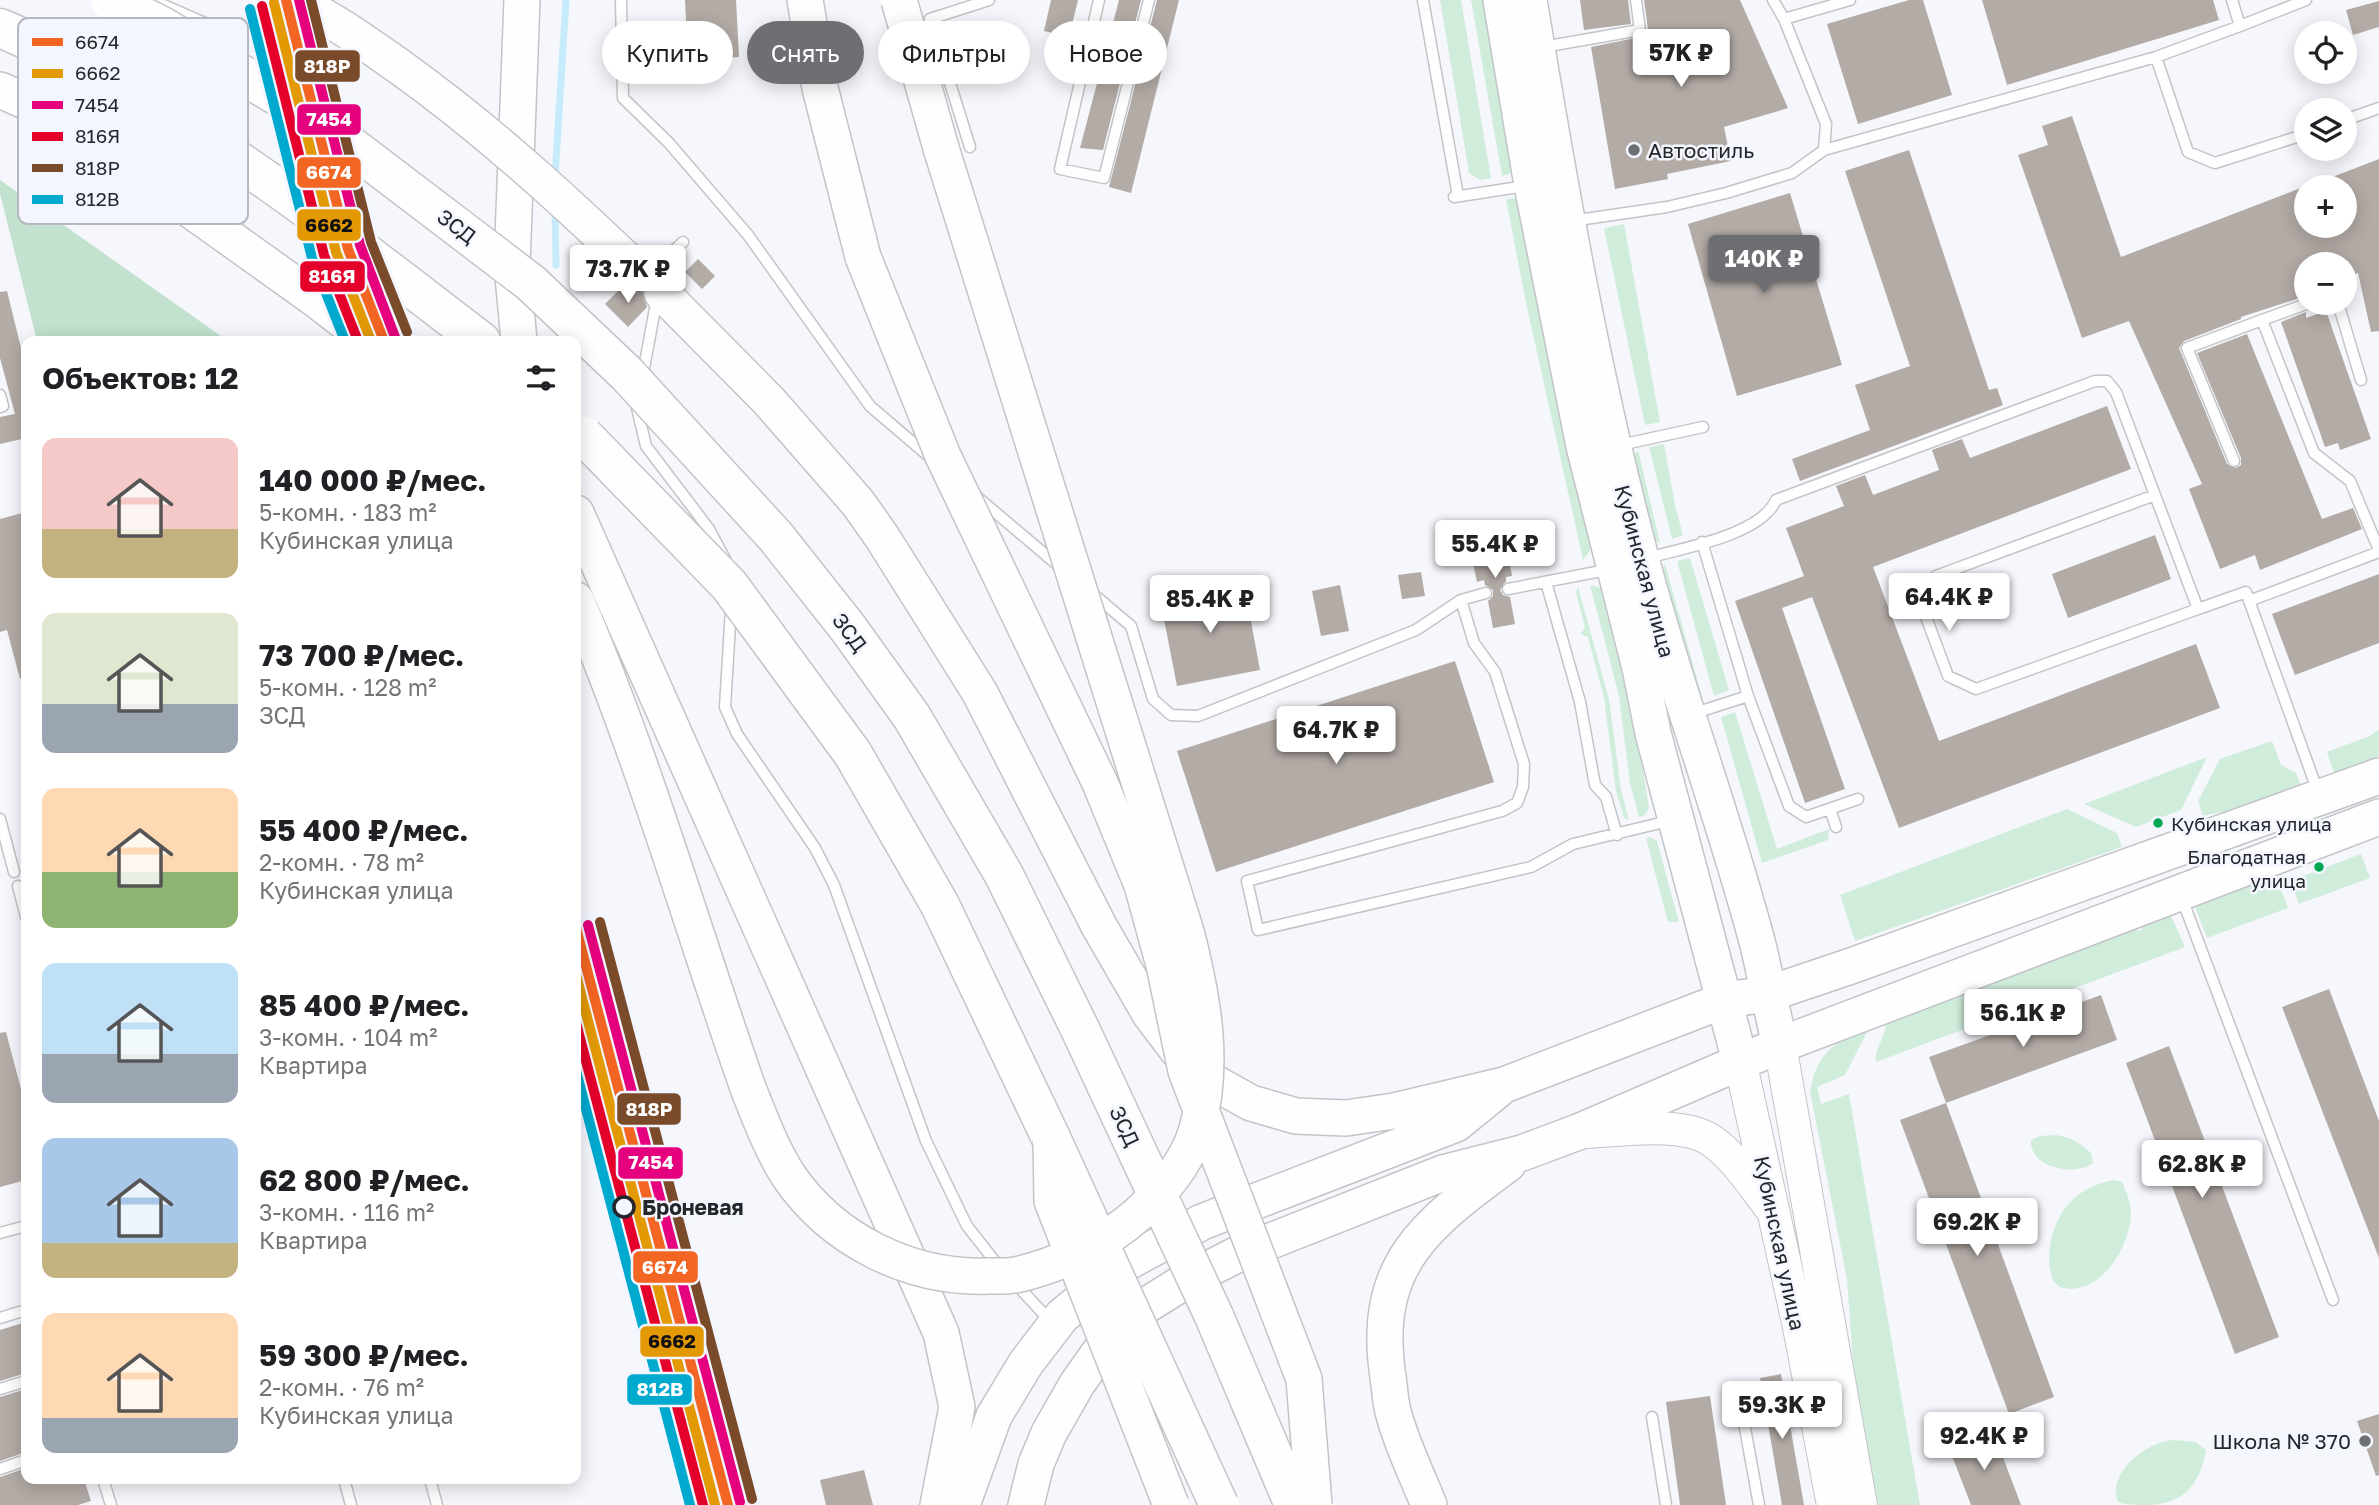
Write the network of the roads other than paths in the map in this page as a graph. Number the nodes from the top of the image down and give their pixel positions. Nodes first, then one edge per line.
1 (110, 0) edge
2 (152, 0) edge
3 (292, 0) edge
4 (522, 0) edge
5 (621, 0) edge
6 (805, 0) edge
7 (899, 0) edge
8 (989, 0) edge
9 (1099, 0) edge
10 (1149, 0) edge
11 (1423, 0) edge
12 (1501, 0) edge
13 (1529, 0) edge
14 (1636, 0) edge
15 (1773, 0) edge
16 (1850, 0) edge
17 (2232, 0) edge
18 (2306, 0) edge
19 (146, 18) edge
20 (193, 18) edge
21 (1784, 19) junction
22 (2240, 26) junction
23 (0, 28) edge
24 (18, 37) edge
25 (1537, 48) junction
26 (2156, 57) junction
27 (248, 78) edge
28 (0, 90) edge
29 (18, 98) edge
30 (2379, 108) edge
31 (2357, 116) edge
32 (2294, 138) edge
33 (970, 147) dead end
34 (1824, 150) junction
35 (248, 168) edge
36 (1532, 186) junction
37 (1566, 222) junction
38 (210, 224) edge
39 (683, 242) dead end
40 (2294, 308) edge
41 (2342, 315) edge
42 (2262, 320) junction
43 (363, 336) edge
44 (474, 336) edge
45 (519, 336) edge
46 (2361, 380) dead end
47 (0, 395) edge
48 (0, 407) edge
49 (1703, 427) dead end
50 (581, 433) edge
51 (1613, 446) junction
52 (2234, 461) dead end
53 (2155, 495) junction
54 (581, 524) edge
55 (1702, 542) junction
56 (2379, 551) edge
57 (1628, 564) junction
58 (1546, 582) junction
59 (1508, 589) dead end
60 (1486, 593) dead end
61 (1461, 600) junction
62 (2249, 601) junction
63 (2198, 609) junction
64 (581, 613) edge
65 (1748, 696) junction
66 (1686, 716) junction
67 (2379, 776) edge
68 (2320, 798) junction
69 (1858, 799) dead end
70 (1830, 809) junction
71 (2379, 817) edge
72 (0, 819) edge
73 (1676, 819) junction
74 (1836, 827) dead end
75 (1617, 835) junction
76 (14, 872) dead end
77 (18, 886) dead end
78 (2179, 893) junction
79 (21, 898) edge
80 (1768, 994) junction
81 (1725, 1000) junction
82 (1780, 1045) junction
83 (1740, 1061) junction
84 (1504, 1085) junction
85 (1578, 1132) junction
86 (1051, 1138) junction
87 (1522, 1153) junction
88 (1774, 1212) junction
89 (21, 1227) edge
90 (0, 1233) edge
91 (2333, 1300) dead end
92 (21, 1312) edge
93 (0, 1318) edge
94 (1054, 1326) junction
95 (21, 1383) edge
96 (0, 1389) edge
97 (1741, 1406) dead end
98 (1652, 1417) dead end
99 (21, 1462) edge
100 (0, 1469) edge
101 (105, 1484) edge
102 (346, 1484) edge
103 (432, 1484) edge
104 (111, 1505) edge
105 (352, 1505) edge
106 (438, 1505) edge
107 (939, 1505) edge
108 (962, 1505) edge
109 (1026, 1505) edge
110 (1171, 1505) edge
111 (1219, 1505) edge
112 (1294, 1505) edge
113 (1314, 1505) edge
114 (1429, 1505) edge
115 (1666, 1505) edge
116 (1759, 1505) edge
117 (1833, 1505) edge
118 (1861, 1505) edge

1 - 19 highway, ЗСД, bridge
2 - 20 lane
3 - 84 main road, bridge
4 - 45 main road
5 - 61 lane
6 - 113 main road, bridge
7 - 64 main road, bridge
8 - 33 lane
9 - 10 lane
11 - 36 lane
12 - 36 main road, Кубинская улица
13 - 25 main road, Кубинская улица
14 - 25 lane
15 - 21 lane
16 - 21 lane
17 - 22 lane
18 - 22 lane
21 - 34 lane
22 - 26 lane
23 - 24 highway
25 - 37 main road, Кубинская улица
26 - 32 lane
26 - 34 lane
27 - 112 highway, ЗСД, bridge
28 - 29 main road
30 - 31 lane
34 - 37 lane
35 - 44 highway
36 - 57 main road, Кубинская улица
37 - 51 main road, Кубинская улица
38 - 43 main road
39 - 94 lane
40 - 42 lane
41 - 46 lane
42 - 52 lane
42 - 56 lane
47 - 48 lane
49 - 51 lane
50 - 86 highway, bridge
51 - 57 main road, Кубинская улица
53 - 55 lane
53 - 63 lane
53 - 63 lane
54 - 107 main road
55 - 57 lane
55 - 65 lane
56 - 62 lane
57 - 58 lane
57 - 66 main road, Кубинская улица
57 - 73 main road, Кубинская улица
58 - 59 lane
58 - 75 lane
60 - 61 lane
61 - 75 lane
62 - 63 lane
62 - 68 lane
65 - 66 lane
65 - 70 lane
66 - 80 main road, Кубинская улица
67 - 68 main road
68 - 80 main road
69 - 70 lane
70 - 74 lane
71 - 78 main road
72 - 76 lane
73 - 75 lane
73 - 81 main road, Кубинская улица
77 - 79 lane
78 - 82 main road
78 - 91 lane
80 - 81 main road
80 - 82 main road, Кубинская улица
81 - 83 main road, Кубинская улица
81 - 84 main road
82 - 83 main road
82 - 118 main road, Кубинская улица
83 - 85 main road
83 - 88 main road, Кубинская улица
84 - 94 main road
85 - 87 main road
85 - 88 main road
86 - 110 main road, bridge
86 - 111 highway, bridge
87 - 109 main road
87 - 114 main road
88 - 117 main road, Кубинская улица
89 - 90 lane
92 - 93 lane
94 - 108 main road
95 - 96 lane
97 - 116 lane
98 - 115 lane
99 - 100 lane
101 - 104 lane
102 - 105 lane
103 - 106 lane

